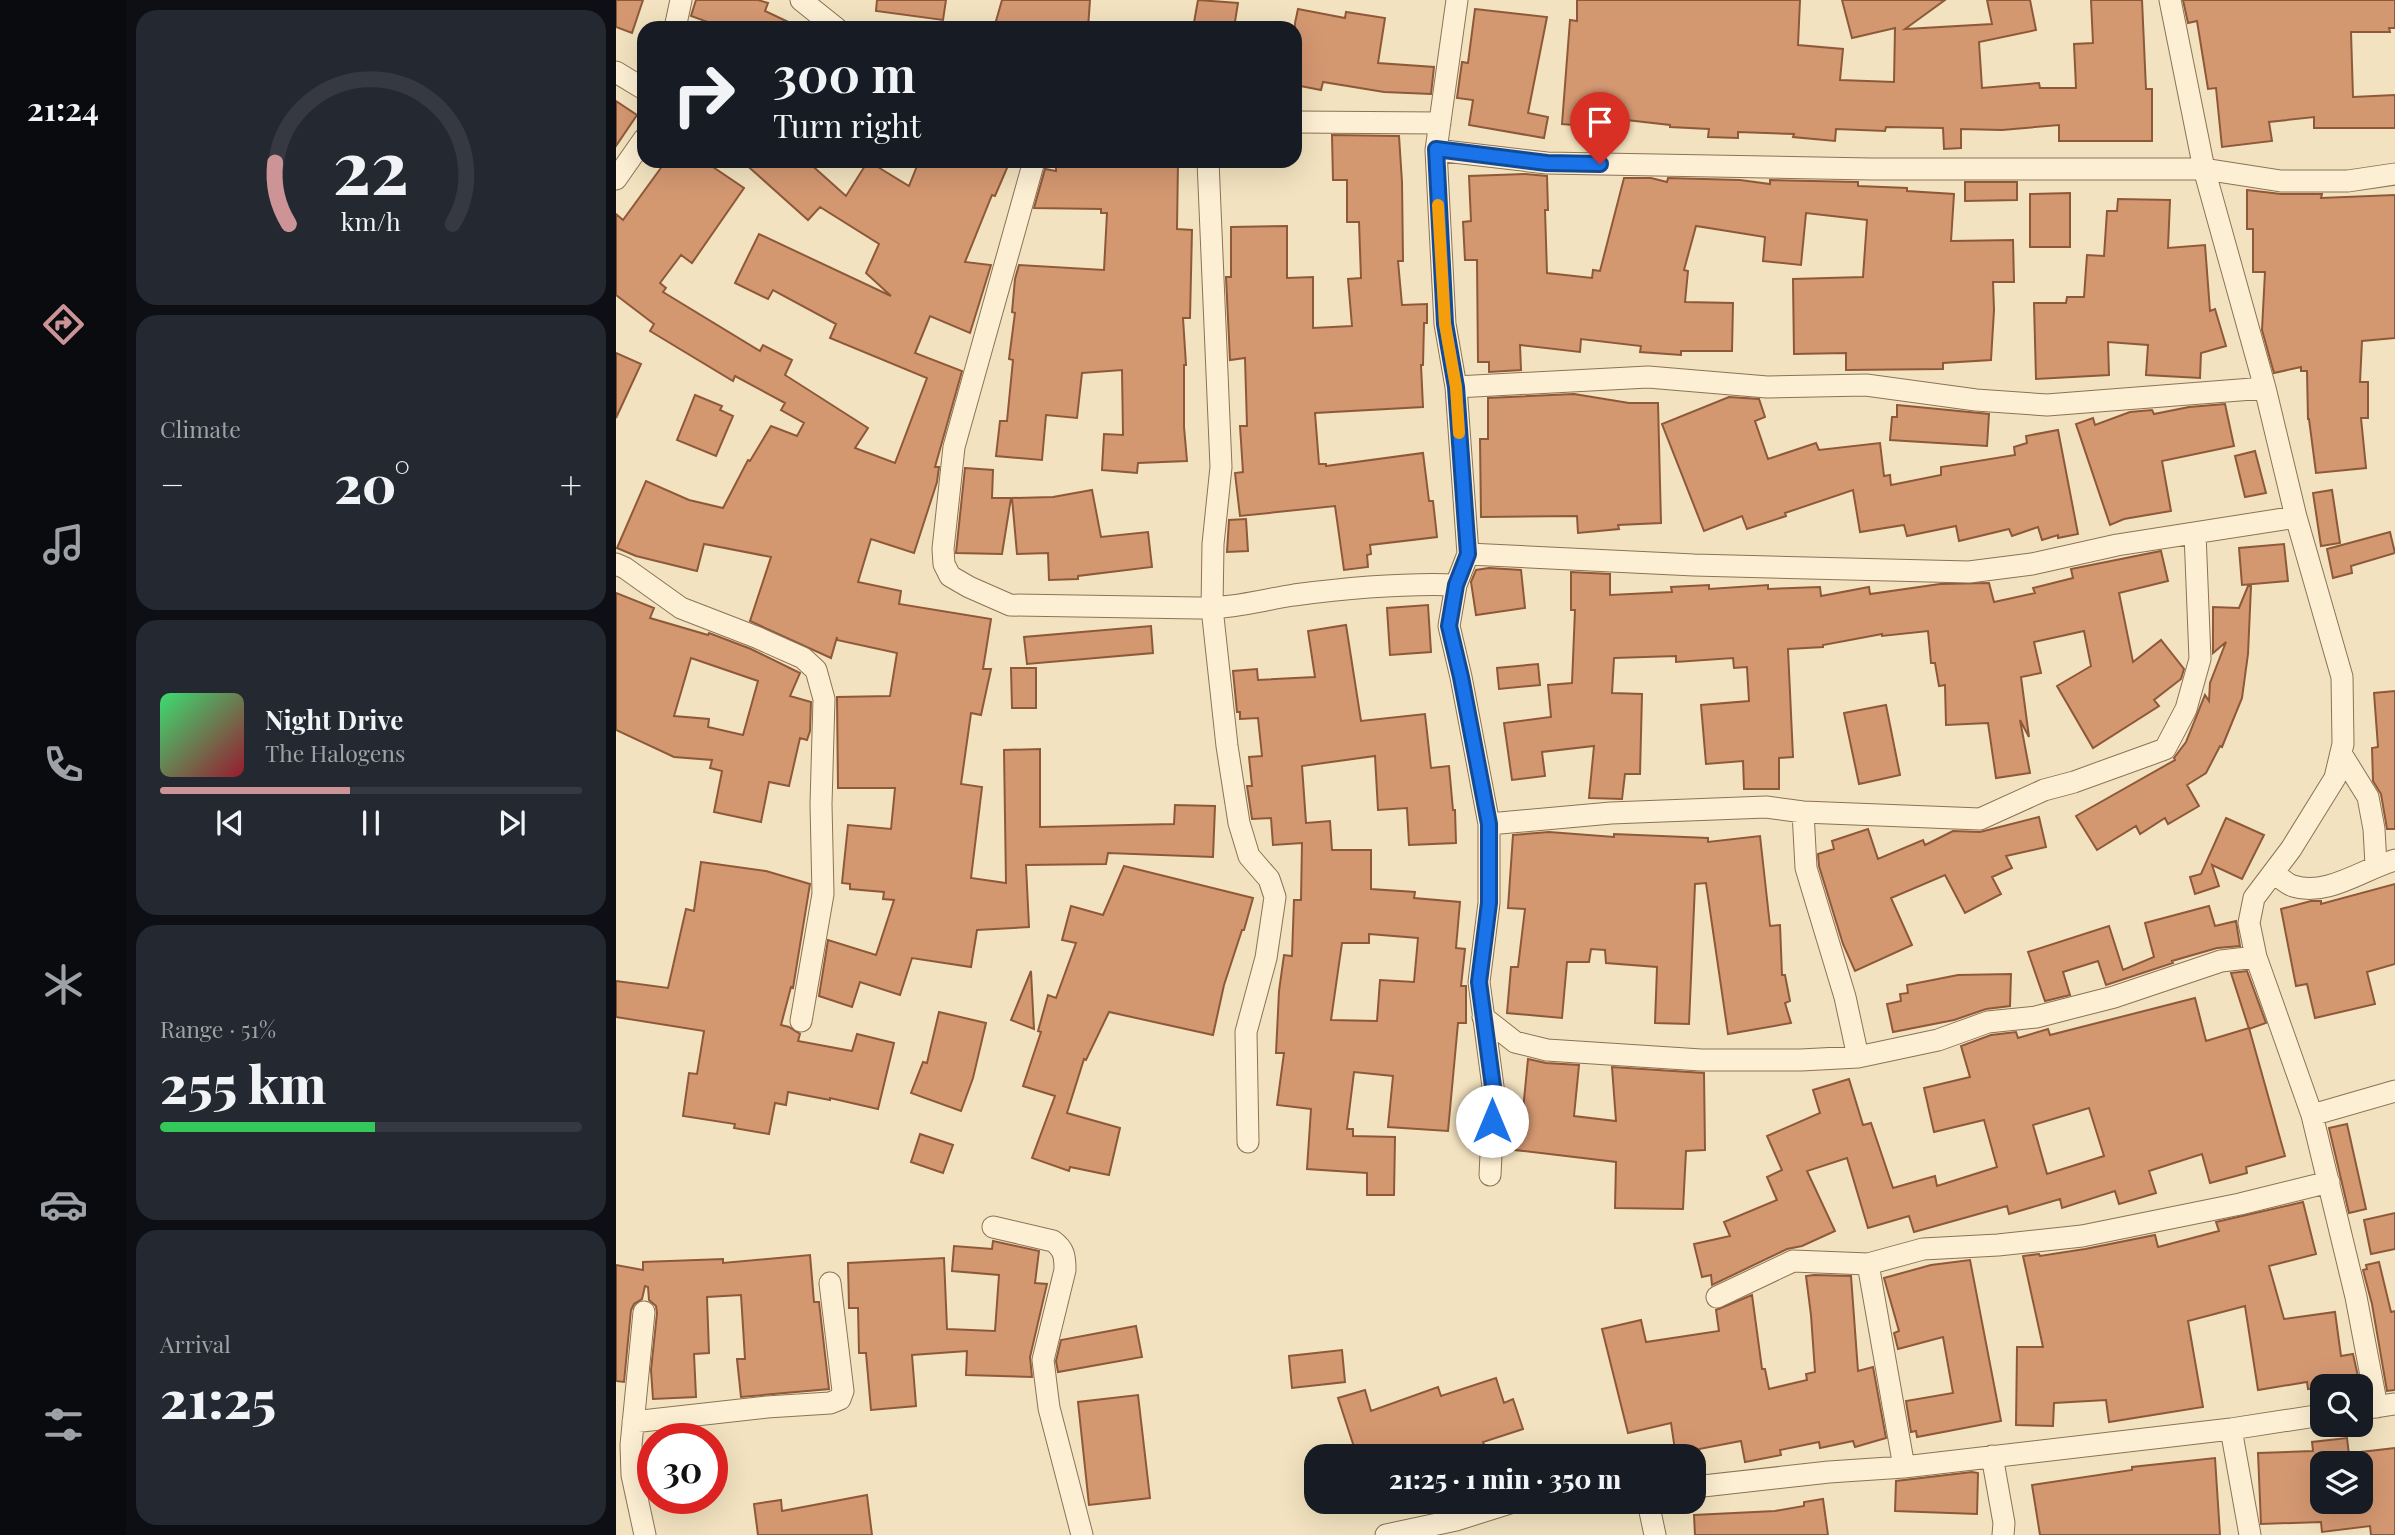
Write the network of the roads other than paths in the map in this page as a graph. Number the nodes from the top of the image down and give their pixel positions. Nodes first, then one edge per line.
1 (681, 0) edge
2 (801, 0) edge
3 (1457, 0) edge
4 (2170, 0) edge
5 (676, 21) edge
6 (827, 21) edge
7 (616, 72) edge
8 (637, 85) edge
9 (1302, 122) edge
10 (1440, 123) junction
11 (637, 149) edge
12 (1436, 149) junction
13 (1032, 168) edge
14 (1208, 168) edge
15 (2204, 169) junction
16 (2395, 174) edge
17 (616, 179) edge
18 (1456, 387) junction
19 (2265, 388) junction
20 (2296, 517) junction
21 (2195, 533) junction
22 (1468, 554) junction
23 (616, 565) edge
24 (1456, 585) junction
25 (1212, 608) junction
26 (2342, 755) junction
27 (1803, 812) junction
28 (1489, 824) junction
29 (2386, 863) edge
30 (2274, 873) junction
31 (2256, 957) junction
32 (1483, 1017) junction
33 (802, 1021) dead end
34 (1858, 1057) junction
35 (2395, 1091) edge
36 (2312, 1115) junction
37 (1248, 1142) dead end
38 (1490, 1175) dead end
39 (2329, 1182) junction
40 (993, 1227) dead end
41 (1868, 1264) junction
42 (830, 1283) dead end
43 (1717, 1297) dead end
44 (644, 1312) dead end
45 (2378, 1407) edge
46 (2310, 1417) edge
47 (633, 1422) junction
48 (2231, 1429) junction
49 (1992, 1456) junction
50 (1904, 1467) junction
51 (1706, 1486) edge
52 (1475, 1514) edge
53 (1651, 1514) edge
54 (645, 1535) edge
55 (1082, 1535) edge
56 (1386, 1535) edge
57 (1655, 1535) edge
58 (2003, 1535) edge
59 (2250, 1535) edge

1 - 5 street
2 - 6 street
3 - 10 street
4 - 15 street
7 - 8 street
9 - 10 street
10 - 12 street
11 - 17 street
12 - 15 street
12 - 18 street
13 - 25 street
14 - 25 street
15 - 16 street
15 - 19 street
18 - 19 street
18 - 22 street
19 - 20 street
20 - 21 street
20 - 26 street
21 - 22 street
21 - 27 street
22 - 24 street
23 - 33 street
24 - 25 street
24 - 28 street
25 - 37 street
26 - 29 street
26 - 30 street
27 - 28 street
27 - 34 street
28 - 32 street
29 - 30 street
30 - 31 street
31 - 34 street
31 - 36 street
32 - 34 street
32 - 38 street
35 - 36 street
36 - 39 street
39 - 41 street
39 - 45 street
40 - 55 street
41 - 43 street
41 - 50 street
42 - 47 street
44 - 47 street
46 - 48 street
47 - 54 street
48 - 49 street
48 - 59 street
49 - 50 street
49 - 58 street
50 - 51 street
52 - 56 street
53 - 57 street

